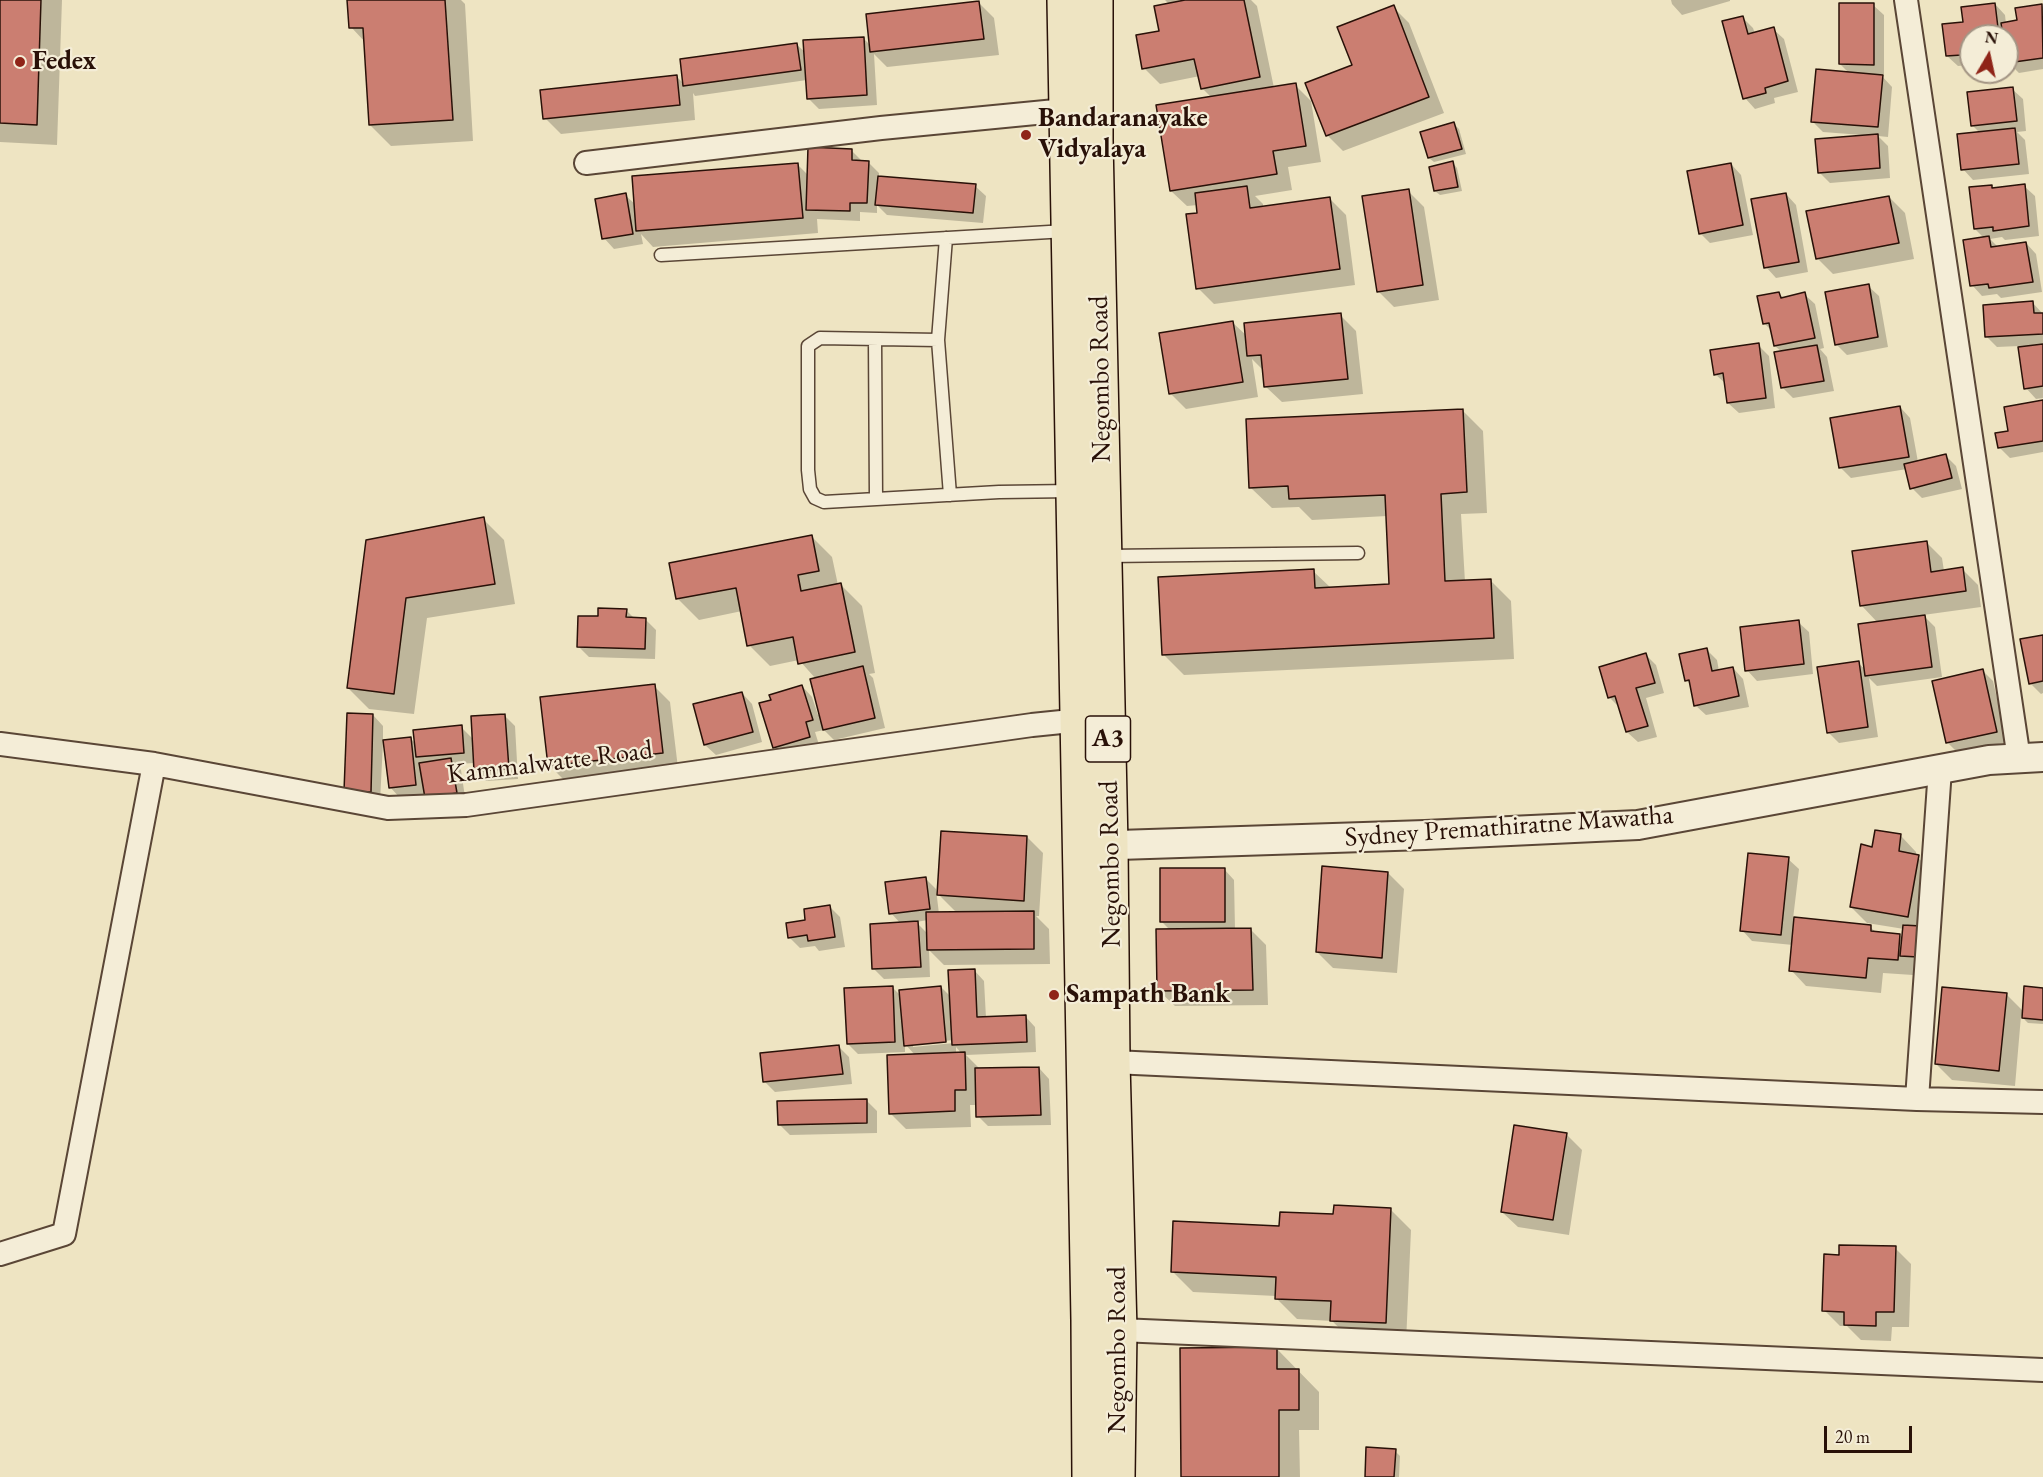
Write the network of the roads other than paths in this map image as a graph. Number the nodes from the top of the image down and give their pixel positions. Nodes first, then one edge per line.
1 (1064, 0) edge
2 (1096, 0) edge
3 (1906, 0) edge
4 (1066, 110) junction
5 (586, 163) dead end
6 (1068, 231) junction
7 (946, 238) junction
8 (661, 255) dead end
9 (875, 339) junction
10 (938, 340) junction
11 (1072, 491) junction
12 (950, 495) junction
13 (876, 499) junction
14 (1358, 553) dead end
15 (1105, 556) junction
16 (1108, 718) junction
17 (1076, 719) junction
18 (0, 744) edge
19 (2031, 758) edge
20 (154, 764) junction
21 (1940, 769) junction
22 (1111, 845) junction
23 (1078, 846) junction
24 (1113, 1062) junction
25 (1917, 1100) junction
26 (2043, 1102) edge
27 (0, 1254) edge
28 (1120, 1330) junction
29 (2043, 1370) edge
30 (1089, 1477) edge
31 (1118, 1477) edge

1 - 4 highway, Negombo Road / A3
2 - 15 highway, Negombo Road / A3
3 - 19 street
4 - 5 street
4 - 6 highway, Negombo Road / A3
6 - 7 lane
6 - 11 highway, Negombo Road / A3
7 - 8 lane
7 - 10 lane
9 - 10 lane
9 - 13 lane
9 - 13 lane
10 - 12 lane
11 - 12 lane
11 - 17 highway, Negombo Road / A3
12 - 13 lane
14 - 15 lane
15 - 16 highway, Negombo Road / A3
16 - 17 street, Kammalwatte Road
16 - 22 highway, Negombo Road / A3
17 - 20 street, Kammalwatte Road
17 - 23 highway, Negombo Road / A3
18 - 20 street, Kammalwatte Road
19 - 21 street, Sydney Premathiratne Mawatha
20 - 27 street
21 - 22 street, Sydney Premathiratne Mawatha
21 - 25 street
22 - 23 street, Sydney Premathiratne Mawatha
22 - 24 highway, Negombo Road / A3
23 - 30 highway, Negombo Road / A3
24 - 25 street
24 - 28 highway, Negombo Road / A3
25 - 26 street
28 - 29 street
28 - 31 highway, Negombo Road / A3

